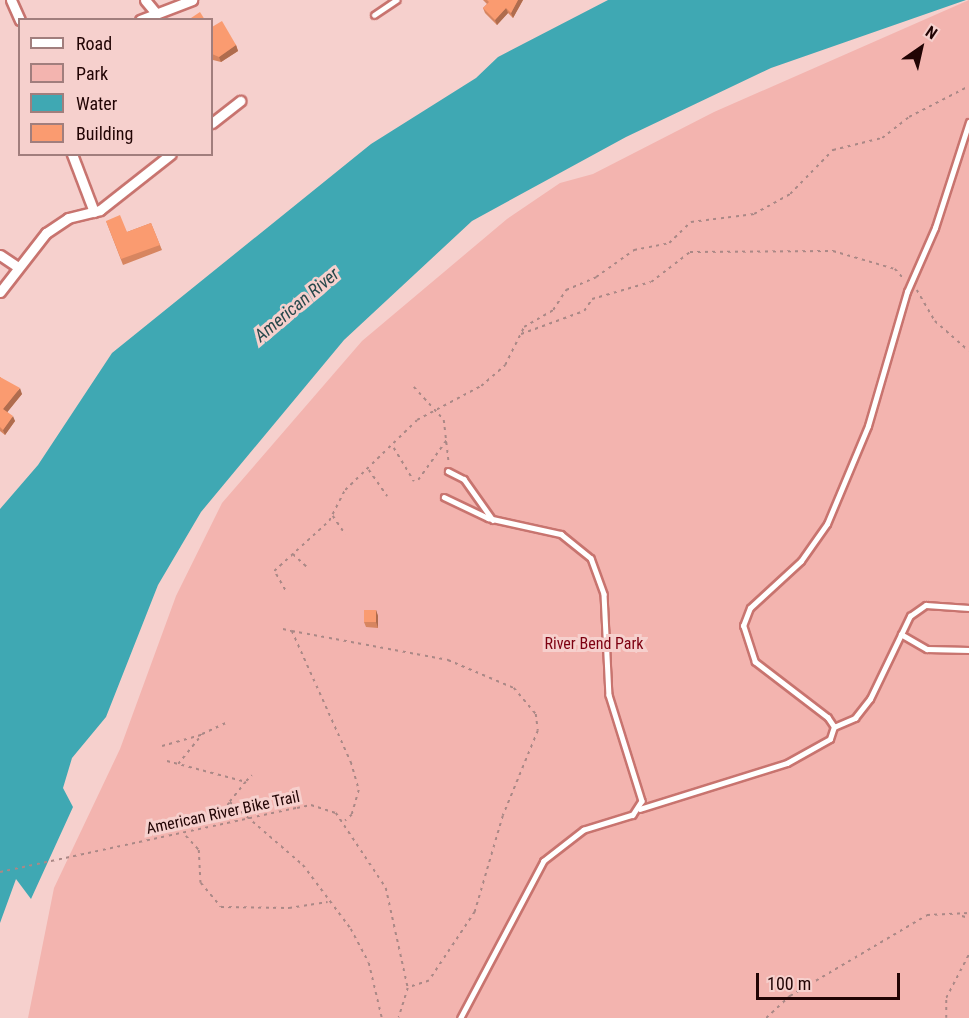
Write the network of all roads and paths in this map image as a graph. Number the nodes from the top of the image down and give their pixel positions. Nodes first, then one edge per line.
1 (11, 0) edge
2 (145, 0) edge
3 (192, 0) edge
4 (396, 0) edge
5 (156, 13) junction
6 (374, 15) dead end
7 (19, 18) edge
8 (145, 18) edge
9 (969, 86) edge
10 (240, 101) dead end
11 (213, 122) edge
12 (969, 122) edge
13 (73, 156) edge
14 (168, 156) edge
15 (94, 212) junction
16 (0, 255) edge
17 (18, 267) junction
18 (910, 284) junction
19 (0, 292) edge
20 (520, 334) junction
21 (969, 351) edge
22 (414, 387) dead end
23 (436, 408) junction
24 (448, 437) junction
25 (393, 447) junction
26 (368, 469) junction
27 (448, 471) joint
28 (418, 480) dead end
29 (414, 481) dead end
30 (387, 496) dead end
31 (444, 497) dead end
32 (332, 515) junction
33 (493, 520) junction
34 (345, 534) dead end
35 (292, 554) junction
36 (308, 568) dead end
37 (285, 590) dead end
38 (969, 608) edge
39 (284, 630) dead end
40 (292, 631) junction
41 (901, 634) junction
42 (969, 650) edge
43 (228, 722) dead end
44 (834, 727) junction
45 (202, 734) junction
46 (162, 746) dead end
47 (167, 762) dead end
48 (178, 765) junction
49 (252, 775) dead end
50 (246, 782) junction
51 (230, 802) junction
52 (640, 809) junction
53 (217, 816) dead end
54 (345, 821) junction
55 (186, 836) dead end
56 (0, 872) edge
57 (328, 902) junction
58 (969, 913) edge
59 (961, 916) junction
60 (969, 918) edge
61 (969, 954) edge
62 (408, 988) junction
63 (382, 1018) edge
64 (399, 1018) edge
65 (461, 1018) edge
66 (766, 1018) edge
67 (946, 1018) edge

1 - 7 street
2 - 5 street
3 - 5 street
4 - 6 lane
5 - 8 street
9 - 20 path
10 - 11 street
12 - 18 lane
13 - 15 street
14 - 15 street
15 - 17 street
16 - 17 street
17 - 19 street
18 - 20 path
18 - 21 path
18 - 44 lane
20 - 23 path
22 - 23 path
23 - 24 path
23 - 25 path
24 - 27 path
24 - 28 path
25 - 26 path
25 - 29 path
26 - 30 path
26 - 32 path
27 - 33 lane
31 - 33 lane
32 - 34 path
32 - 35 path
33 - 52 lane
35 - 36 path
35 - 37 path
38 - 41 lane
39 - 40 path
40 - 54 path
40 - 62 path
41 - 42 lane
41 - 44 lane
43 - 45 path
44 - 52 lane
45 - 46 path
45 - 48 path
47 - 48 path
48 - 50 path
49 - 50 path
50 - 51 path
51 - 53 path
51 - 57 path
52 - 65 lane
54 - 56 path, American River Bike Trail, bridge
54 - 62 path
55 - 57 path
57 - 63 path
58 - 59 path
59 - 60 path
59 - 66 path
61 - 67 path
62 - 64 path

